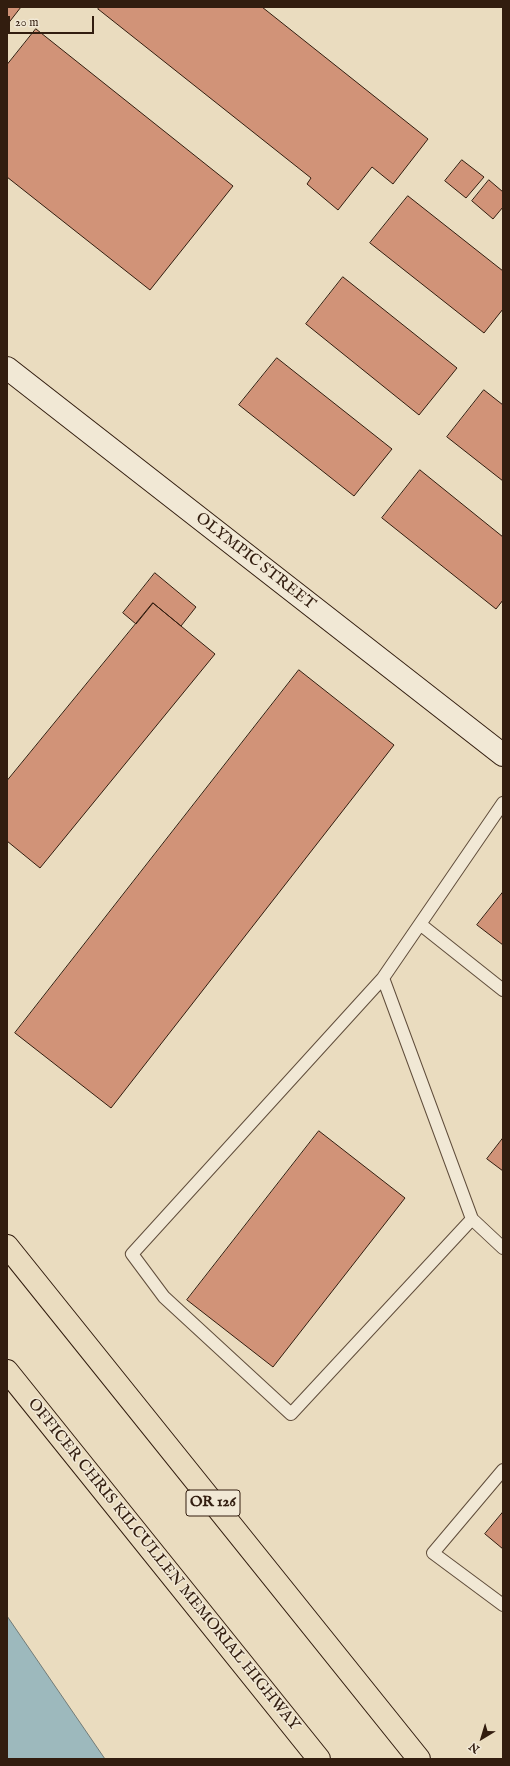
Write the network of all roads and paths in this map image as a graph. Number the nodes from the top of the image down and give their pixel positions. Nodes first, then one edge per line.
1 (7, 368) edge
2 (500, 746) edge
3 (503, 803) edge
4 (420, 924) junction
5 (383, 978) junction
6 (503, 990) edge
7 (472, 1219) junction
8 (7, 1246) edge
9 (503, 1248) edge
10 (10, 1376) edge
11 (503, 1470) edge
12 (503, 1605) edge
13 (319, 1759) edge
14 (419, 1759) edge

1 - 2 main road, OLYMPIC STREET
3 - 4 lane
4 - 5 lane
4 - 6 lane
5 - 7 lane
5 - 7 lane
7 - 9 lane
8 - 14 highway, OR 126
10 - 13 highway, OFFICER CHRIS KILCULLEN MEMORIAL HIGHWAY
11 - 12 lane

